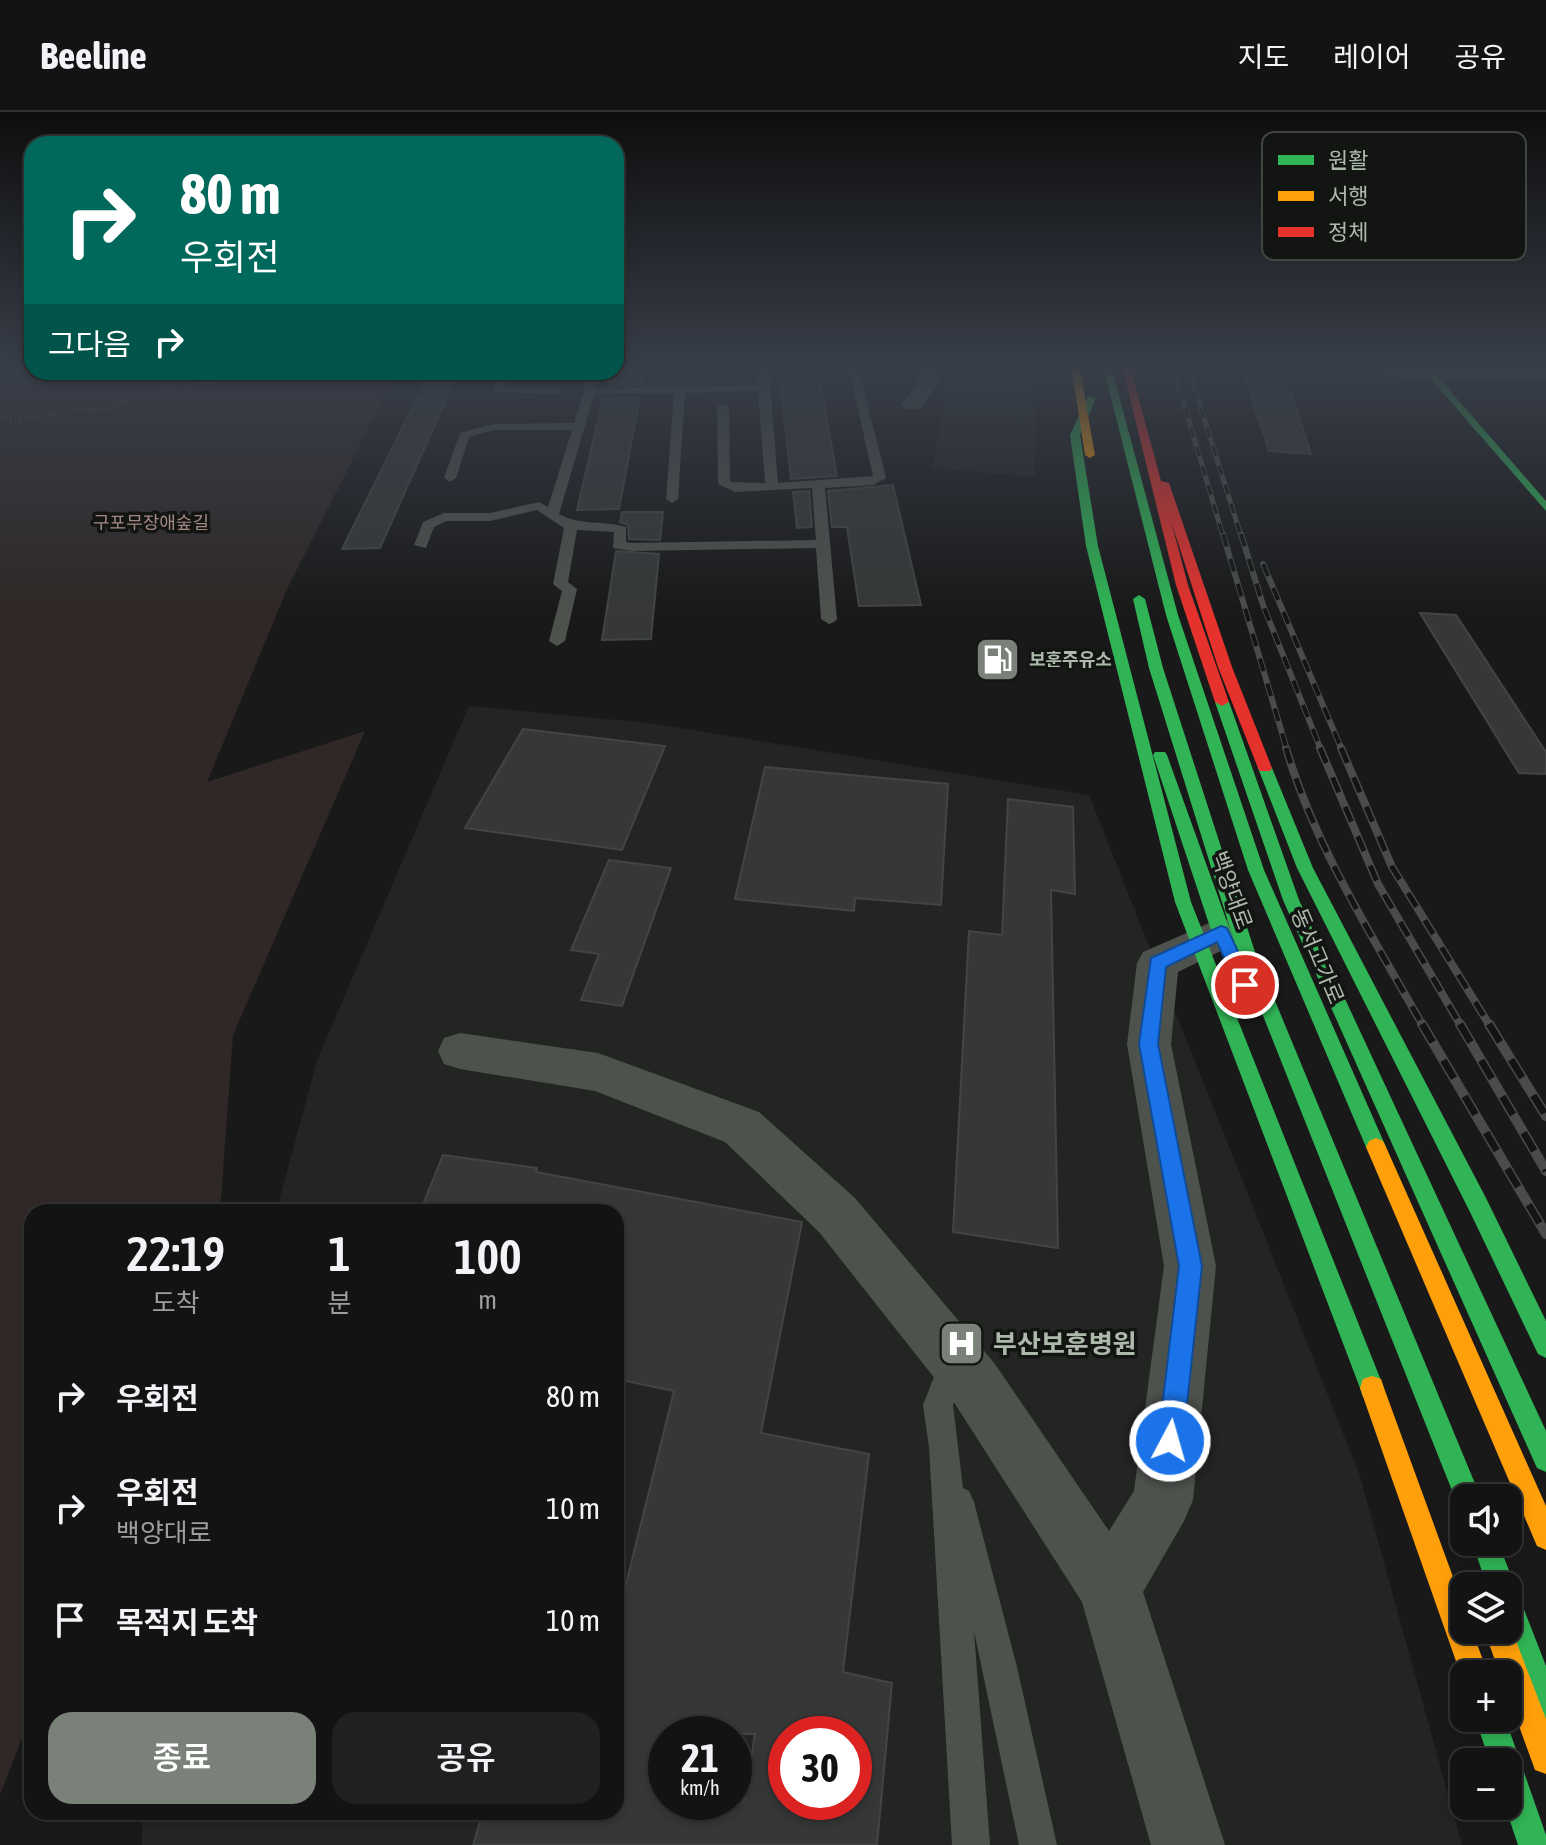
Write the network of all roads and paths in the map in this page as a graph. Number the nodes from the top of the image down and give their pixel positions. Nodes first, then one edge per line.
1 (459, 451) edge
2 (571, 451) edge
3 (676, 451) edge
4 (724, 451) edge
5 (769, 451) edge
6 (873, 451) edge
7 (1077, 451) edge
8 (1089, 451) edge
9 (1102, 451) edge
10 (1129, 451) edge
11 (1147, 451) edge
12 (1153, 451) edge
13 (1497, 451) edge
14 (1106, 472) dead end
15 (450, 478) dead end
16 (818, 485) junction
17 (772, 487) junction
18 (672, 499) dead end
19 (1546, 508) edge
20 (552, 516) junction
21 (571, 526) junction
22 (821, 544) junction
23 (421, 545) dead end
24 (1133, 577) dead end
25 (829, 619) dead end
26 (557, 641) dead end
27 (1221, 933) junction
28 (460, 1051) dead end
29 (1546, 1346) edge
30 (955, 1359) junction
31 (944, 1447) junction
32 (1546, 1459) edge
33 (1452, 1484) edge
34 (1452, 1484) edge
35 (1546, 1537) edge
36 (1110, 1588) junction
37 (1522, 1641) edge
38 (1503, 1644) edge
39 (1469, 1660) edge
40 (1546, 1704) edge
41 (1546, 1759) edge
42 (1522, 1810) edge
43 (971, 1845) edge
44 (1038, 1845) edge
45 (1188, 1845) edge
46 (1534, 1845) edge

1 - 15 lane
2 - 20 lane
3 - 18 lane
4 - 17 lane
5 - 17 lane
6 - 16 lane
7 - 39 main road
8 - 27 main road, 백양대로
9 - 14 main road
10 - 35 main road, 동서고가로
11 - 32 main road
12 - 29 main road
13 - 19 main road
16 - 17 lane
16 - 22 lane
20 - 21 lane
20 - 23 lane
21 - 22 lane
21 - 26 lane
22 - 25 lane
24 - 34 main road
27 - 33 main road, 백양대로
27 - 36 street
28 - 30 street
30 - 31 lane
30 - 36 street
31 - 43 lane
31 - 44 lane
36 - 45 street
37 - 40 main road
38 - 41 main road
42 - 46 main road

